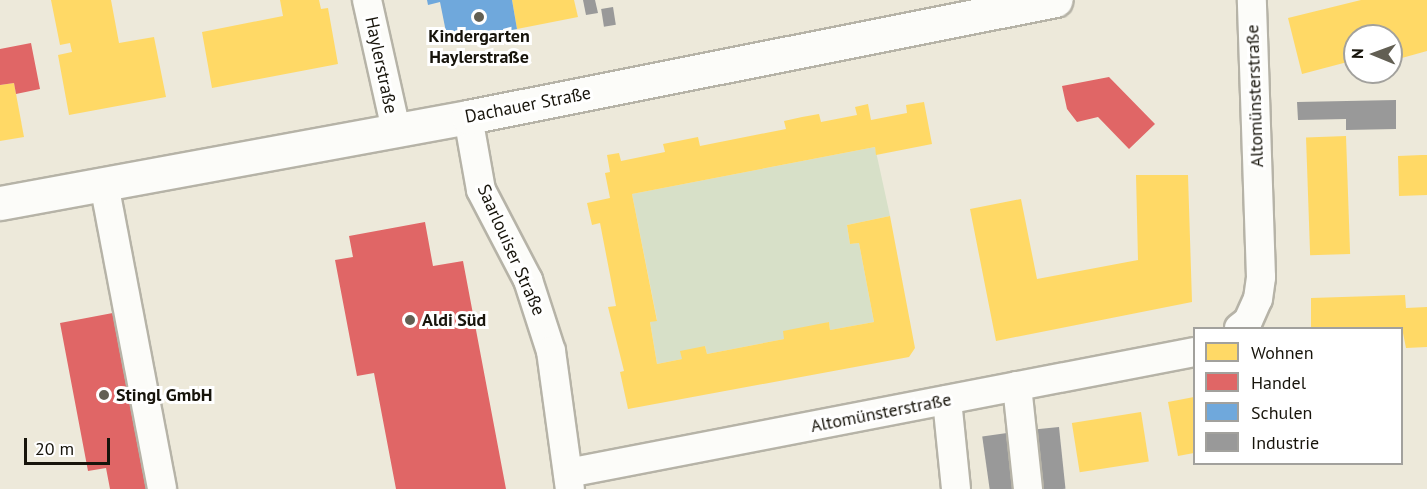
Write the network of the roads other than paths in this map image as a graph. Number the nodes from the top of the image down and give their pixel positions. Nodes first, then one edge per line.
1 (367, 0) edge
2 (1055, 0) edge
3 (1252, 0) edge
4 (468, 117) junction
5 (396, 130) junction
6 (104, 184) junction
7 (0, 204) edge
8 (1240, 327) edge
9 (1193, 352) edge
10 (1017, 387) junction
11 (947, 400) junction
12 (569, 481) edge
13 (162, 489) edge
14 (956, 489) edge
15 (1028, 489) edge

1 - 5 street, Haylerstraße
2 - 4 main road, Dachauer Straße
3 - 8 street, Altomünsterstraße
4 - 5 main road, Dachauer Straße
4 - 12 street, Saarlouiser Straße
5 - 6 main road, Dachauer Straße
6 - 7 main road, Dachauer Straße
6 - 13 street
9 - 10 street, Altomünsterstraße
10 - 11 street, Altomünsterstraße
10 - 15 street
11 - 12 street, Altomünsterstraße
11 - 14 street

